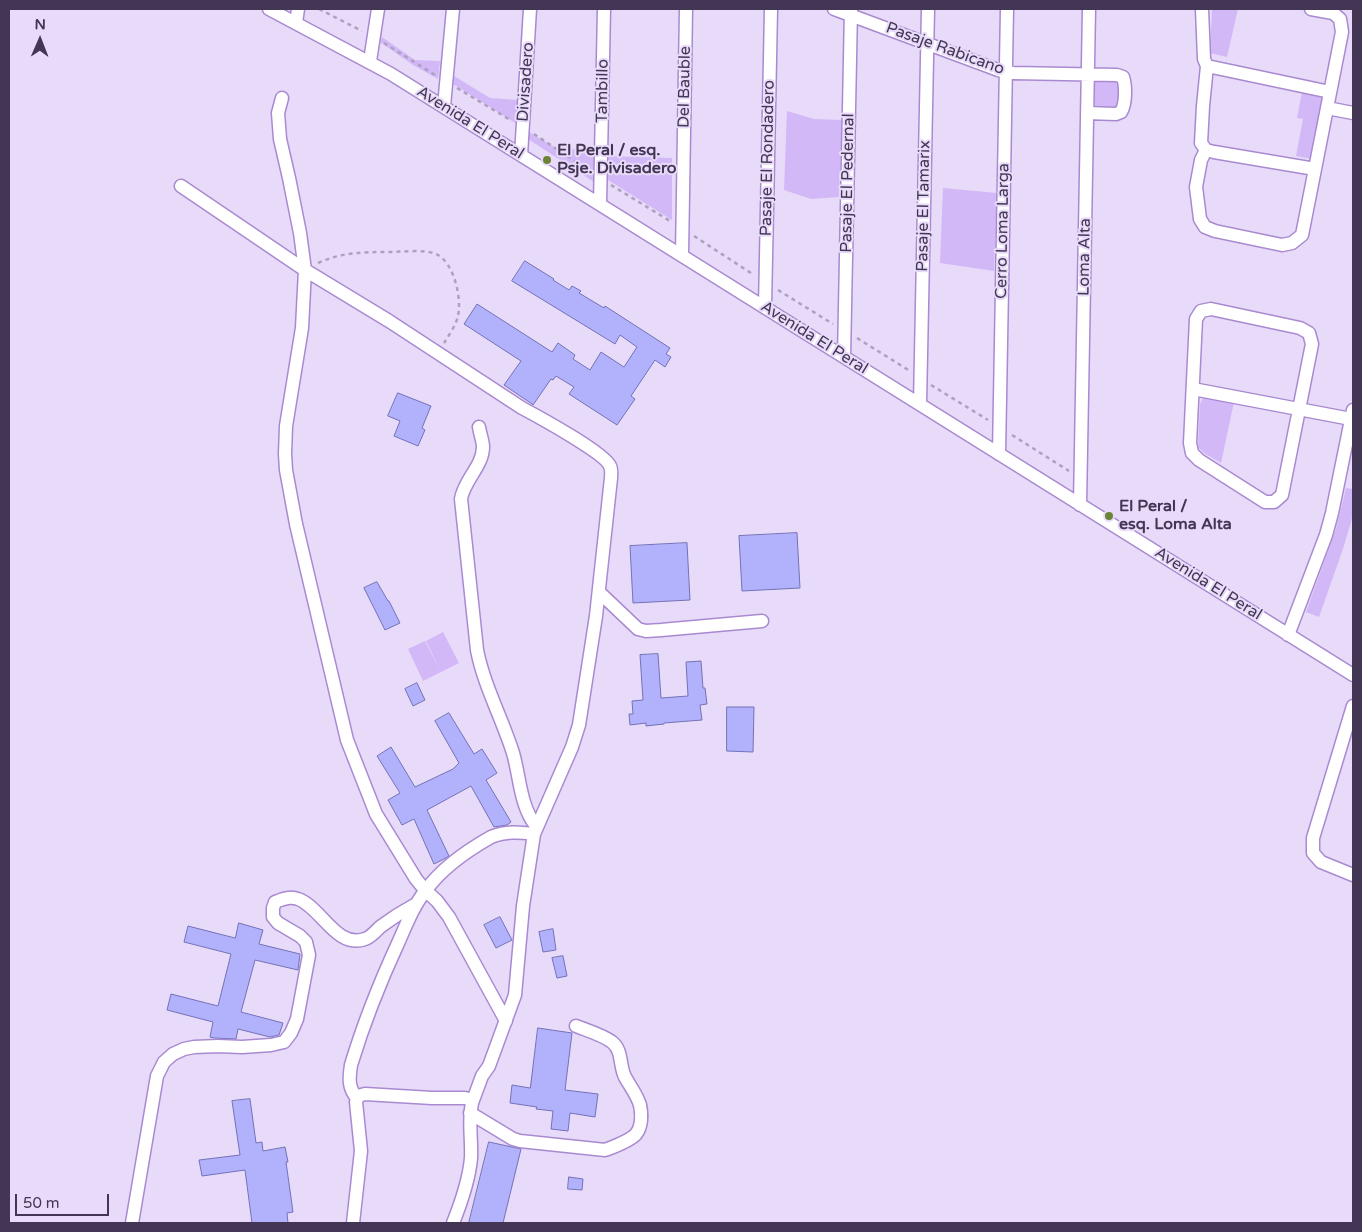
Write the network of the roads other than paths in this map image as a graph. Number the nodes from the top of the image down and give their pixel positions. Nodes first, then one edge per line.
1 (269, 9) edge
2 (298, 9) edge
3 (378, 9) edge
4 (453, 9) edge
5 (530, 9) edge
6 (604, 9) edge
7 (686, 9) edge
8 (771, 9) edge
9 (834, 9) edge
10 (928, 9) edge
11 (1007, 9) edge
12 (1089, 9) edge
13 (1202, 9) edge
14 (1311, 9) edge
15 (851, 12) edge
16 (296, 23) junction
17 (927, 43) junction
18 (370, 62) junction
19 (1207, 66) junction
20 (1006, 72) junction
21 (1088, 75) junction
22 (1330, 92) junction
23 (282, 98) dead end
24 (444, 106) junction
25 (1327, 108) junction
26 (1087, 113) junction
27 (1353, 113) edge
28 (1206, 150) junction
29 (521, 155) junction
30 (1315, 169) junction
31 (181, 186) dead end
32 (600, 204) junction
33 (682, 255) junction
34 (305, 270) junction
35 (765, 307) junction
36 (844, 357) junction
37 (1193, 388) junction
38 (920, 404) junction
39 (1298, 409) junction
40 (1352, 414) edge
41 (479, 427) dead end
42 (999, 454) junction
43 (1080, 505) junction
44 (599, 592) junction
45 (762, 621) dead end
46 (1288, 635) junction
47 (1353, 675) edge
48 (1353, 706) edge
49 (535, 830) junction
50 (1353, 875) edge
51 (425, 890) junction
52 (416, 904) junction
53 (506, 1021) junction
54 (576, 1026) dead end
55 (357, 1098) junction
56 (471, 1108) junction
57 (132, 1223) edge
58 (353, 1223) edge
59 (453, 1223) edge

1 - 16 street, Avenida El Peral
2 - 16 street
3 - 18 street
4 - 24 street
5 - 29 street, Divisadero
6 - 32 street, Tambillo
7 - 33 street, Del Bauble
8 - 35 street, Pasaje El Rondadero
9 - 15 street, Pasaje Rabicano
10 - 17 street, Pasaje El Tamarix
11 - 20 street, Cerro Loma Larga
12 - 21 street, Loma Alta
13 - 19 street
14 - 22 street
15 - 17 street, Pasaje Rabicano
15 - 36 street, Pasaje El Pedernal
16 - 18 street, Avenida El Peral
17 - 20 street, Pasaje Rabicano
17 - 38 street, Pasaje El Tamarix
18 - 24 street, Avenida El Peral
19 - 22 street
19 - 28 street
20 - 21 street, Pasaje Rabicano
20 - 42 street, Cerro Loma Larga
21 - 26 street, Loma Alta
21 - 26 street, Pasaje Rabicano
22 - 25 street
23 - 34 street
24 - 29 street, Avenida El Peral
25 - 27 street
25 - 30 street
26 - 43 street, Loma Alta
28 - 30 street
28 - 30 street
29 - 32 street, Avenida El Peral
31 - 34 street
32 - 33 street, Avenida El Peral
33 - 35 street, Avenida El Peral
34 - 44 street
34 - 51 street
35 - 36 street, Avenida El Peral
36 - 38 street, Avenida El Peral
37 - 39 street
37 - 39 street
37 - 39 street
38 - 42 street, Avenida El Peral
39 - 40 street
40 - 46 street
41 - 49 street
42 - 43 street, Avenida El Peral
43 - 46 street, Avenida El Peral
44 - 45 street
44 - 49 street
46 - 47 street, Avenida El Peral
48 - 50 street
49 - 51 street
49 - 53 street
51 - 52 street
51 - 53 street
52 - 55 street
52 - 57 street
53 - 56 street
54 - 56 street
55 - 56 street
55 - 58 street
56 - 59 street

